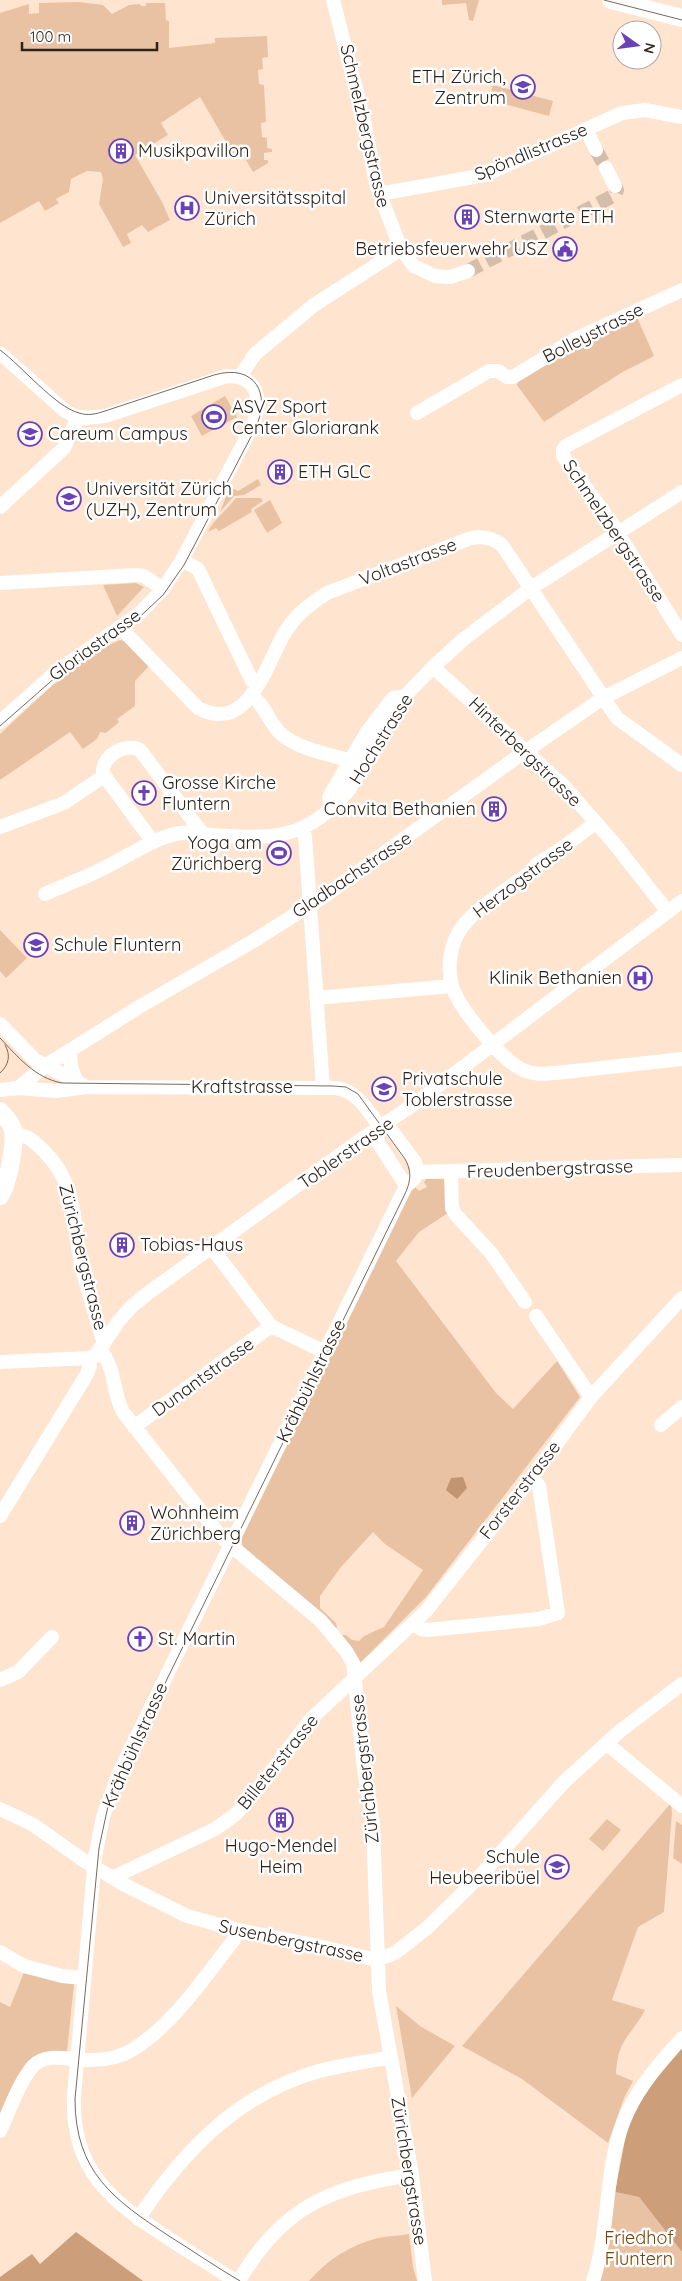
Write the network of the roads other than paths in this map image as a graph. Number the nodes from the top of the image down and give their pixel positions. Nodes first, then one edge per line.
1 (333, 0) edge
2 (611, 0) edge
3 (682, 18) edge
4 (682, 116) edge
5 (587, 133) junction
6 (596, 150) tunnel mouth
7 (606, 168) tunnel mouth
8 (614, 186) dead end
9 (383, 194) junction
10 (401, 250) junction
11 (468, 271) tunnel mouth
12 (682, 290) edge
13 (0, 353) edge
14 (240, 377) junction
15 (682, 385) edge
16 (417, 413) dead end
17 (78, 417) junction
18 (682, 492) edge
19 (0, 507) edge
20 (617, 534) junction
21 (182, 560) junction
22 (0, 583) edge
23 (532, 588) junction
24 (163, 589) junction
25 (121, 628) junction
26 (682, 635) edge
27 (682, 658) edge
28 (433, 666) junction
29 (255, 690) junction
30 (405, 696) junction
31 (603, 698) junction
32 (0, 722) edge
33 (526, 751) junction
34 (349, 760) junction
35 (682, 765) edge
36 (104, 776) junction
37 (331, 809) junction
38 (595, 823) junction
39 (0, 827) edge
40 (302, 828) junction
41 (202, 833) junction
42 (153, 842) junction
43 (45, 894) dead end
44 (682, 901) edge
45 (310, 904) junction
46 (668, 912) junction
47 (452, 986) junction
48 (316, 998) junction
49 (0, 1024) edge
50 (492, 1045) junction
51 (70, 1051) junction
52 (682, 1059) edge
53 (44, 1066) junction
54 (82, 1084) junction
55 (18, 1088) junction
56 (323, 1088) junction
57 (0, 1090) edge
58 (0, 1111) edge
59 (380, 1127) junction
60 (14, 1135) junction
61 (682, 1165) edge
62 (418, 1172) junction
63 (451, 1172) junction
64 (406, 1186) junction
65 (0, 1196) edge
66 (212, 1248) junction
67 (682, 1298) edge
68 (525, 1302) dead end
69 (536, 1316) dead end
70 (271, 1326) junction
71 (98, 1350) junction
72 (325, 1352) junction
73 (0, 1362) edge
74 (592, 1396) junction
75 (675, 1408) edge
76 (661, 1425) dead end
77 (134, 1427) junction
78 (532, 1477) junction
79 (0, 1516) edge
80 (230, 1544) junction
81 (413, 1622) junction
82 (52, 1637) dead end
83 (356, 1678) junction
84 (0, 1680) edge
85 (682, 1684) edge
86 (606, 1742) junction
87 (682, 1806) edge
88 (0, 1809) edge
89 (94, 1866) junction
90 (114, 1878) junction
91 (238, 1930) junction
92 (0, 1952) edge
93 (376, 1960) junction
94 (83, 1978) junction
95 (682, 2038) edge
96 (390, 2057) junction
97 (77, 2059) junction
98 (0, 2131) edge
99 (412, 2175) junction
100 (138, 2218) junction
101 (237, 2281) edge
102 (425, 2281) edge
103 (593, 2281) edge

1 - 9 street, Schmelzbergstrasse
2 - 3 main road
4 - 5 street, Spöndlistrasse
5 - 6 street
5 - 9 street, Spöndlistrasse
7 - 8 street
9 - 10 street, Schmelzbergstrasse
10 - 11 street
10 - 14 street
12 - 16 street, Bolleystrasse
13 - 17 street
14 - 17 street
14 - 21 street, Gloriastrasse
15 - 20 street, Schmelzbergstrasse
17 - 19 street
18 - 20 street, Hochstrasse
20 - 23 street, Hochstrasse
20 - 26 street, Schmelzbergstrasse
21 - 24 street, Gloriastrasse
21 - 29 street
22 - 24 street
23 - 28 street, Hochstrasse
23 - 29 street, Voltastrasse
23 - 31 street, Voltastrasse
24 - 25 street, Gloriastrasse
25 - 29 street, Voltastrasse
25 - 32 street, Gloriastrasse
27 - 31 street, Gladbachstrasse
28 - 30 street, Hochstrasse
28 - 33 street, Hinterbergstrasse
29 - 34 street
30 - 34 street
30 - 37 street, Hochstrasse
31 - 33 street, Gladbachstrasse
31 - 35 street, Voltastrasse
33 - 38 street, Hinterbergstrasse
33 - 45 street, Gladbachstrasse
34 - 37 street
36 - 39 street
36 - 41 street
36 - 42 street
37 - 40 street, Hochstrasse
38 - 46 street, Hinterbergstrasse
38 - 47 street, Herzogstrasse
40 - 41 street, Hochstrasse
40 - 45 street
41 - 42 street, Hochstrasse
42 - 43 street, Hochstrasse
44 - 46 street, Toblerstrasse
45 - 48 street
45 - 51 street, Gladbachstrasse
46 - 50 street, Toblerstrasse
47 - 48 street
47 - 50 street, Herzogstrasse
48 - 56 street
49 - 53 street, Kraftstrasse
50 - 52 street, Herzogstrasse
50 - 59 street, Toblerstrasse
51 - 53 street, Gladbachstrasse
51 - 54 street
53 - 54 street, Kraftstrasse
53 - 55 street, Gladbachstrasse
54 - 55 street, Kraftstrasse
54 - 56 street, Kraftstrasse
55 - 57 street, Kraftstrasse
56 - 59 street, Kraftstrasse
58 - 60 main road
59 - 62 street
59 - 64 street
59 - 66 street, Toblerstrasse
60 - 65 main road
60 - 71 street, Zürichbergstrasse
61 - 63 street, Freudenbergstrasse
62 - 63 street, Freudenbergstrasse
62 - 64 street, Krähbühlstrasse
63 - 68 street
64 - 72 street, Krähbühlstrasse
66 - 70 street
66 - 71 street, Toblerstrasse
67 - 74 street, Forsterstrasse
69 - 74 street
70 - 72 street
70 - 77 street, Dunantstrasse
71 - 73 street
71 - 77 street, Zürichbergstrasse
71 - 79 street
72 - 80 street, Krähbühlstrasse
74 - 78 street, Forsterstrasse
75 - 76 street
77 - 80 street, Zürichbergstrasse
78 - 81 street, Forsterstrasse
78 - 81 street
80 - 83 street, Zürichbergstrasse
80 - 89 street, Krähbühlstrasse
81 - 83 street, Forsterstrasse
82 - 84 street
83 - 90 street, Billeterstrasse
83 - 93 street, Zürichbergstrasse
85 - 86 street, Susenbergstrasse
86 - 87 street
86 - 93 street, Susenbergstrasse
88 - 89 street, Susenbergstrasse
89 - 90 street, Susenbergstrasse
89 - 94 street, Krähbühlstrasse
90 - 91 street, Susenbergstrasse
91 - 93 street, Susenbergstrasse
91 - 97 street
92 - 94 street
93 - 96 street, Zürichbergstrasse
94 - 97 street, Krähbühlstrasse
95 - 103 street
96 - 99 street, Zürichbergstrasse
96 - 100 street
97 - 98 street
97 - 100 street, Krähbühlstrasse
99 - 101 street
99 - 102 street, Zürichbergstrasse
100 - 101 street, Krähbühlstrasse

